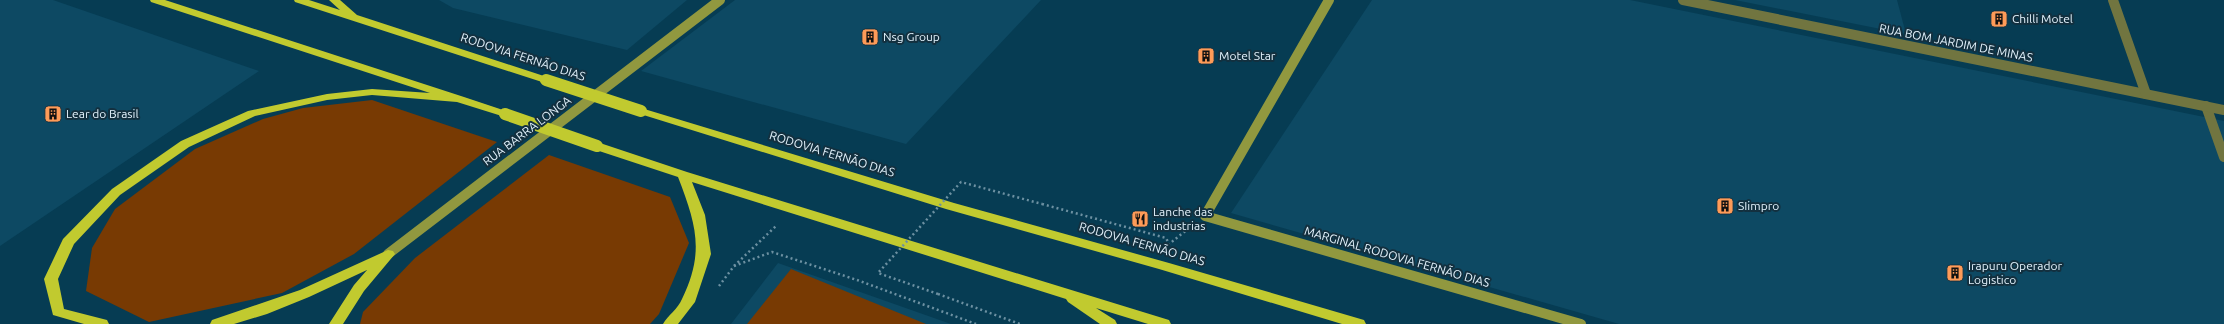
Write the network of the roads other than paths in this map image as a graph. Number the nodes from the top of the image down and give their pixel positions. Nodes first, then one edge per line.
1 (155, 0) edge
2 (299, 0) edge
3 (334, 0) edge
4 (720, 0) edge
5 (1329, 0) edge
6 (1683, 0) edge
7 (2113, 0) edge
8 (359, 20) junction
9 (2146, 94) junction
10 (460, 99) junction
11 (2206, 106) junction
12 (2224, 110) edge
13 (2224, 158) edge
14 (683, 175) junction
15 (388, 254) junction
16 (1061, 291) junction
17 (102, 324) edge
18 (217, 324) edge
19 (336, 324) edge
20 (670, 324) edge
21 (1110, 324) edge
22 (1164, 324) edge
23 (1359, 324) edge
24 (1581, 324) edge

1 - 10 highway
2 - 8 highway, RODOVIA FERNÃO DIAS
3 - 8 highway
4 - 15 main road, RUA BARRA LONGA
5 - 24 main road, MARGINAL RODOVIA FERNÃO DIAS
6 - 9 street, RUA BOM JARDIM DE MINAS
7 - 9 street
8 - 23 highway, RODOVIA FERNÃO DIAS, bridge
9 - 11 street, RUA BOM JARDIM DE MINAS
10 - 14 highway, bridge
10 - 17 highway
11 - 12 street, RUA BOM JARDIM DE MINAS
11 - 13 street
14 - 16 highway
14 - 20 highway
15 - 18 highway
15 - 19 highway
16 - 21 highway
16 - 22 highway

